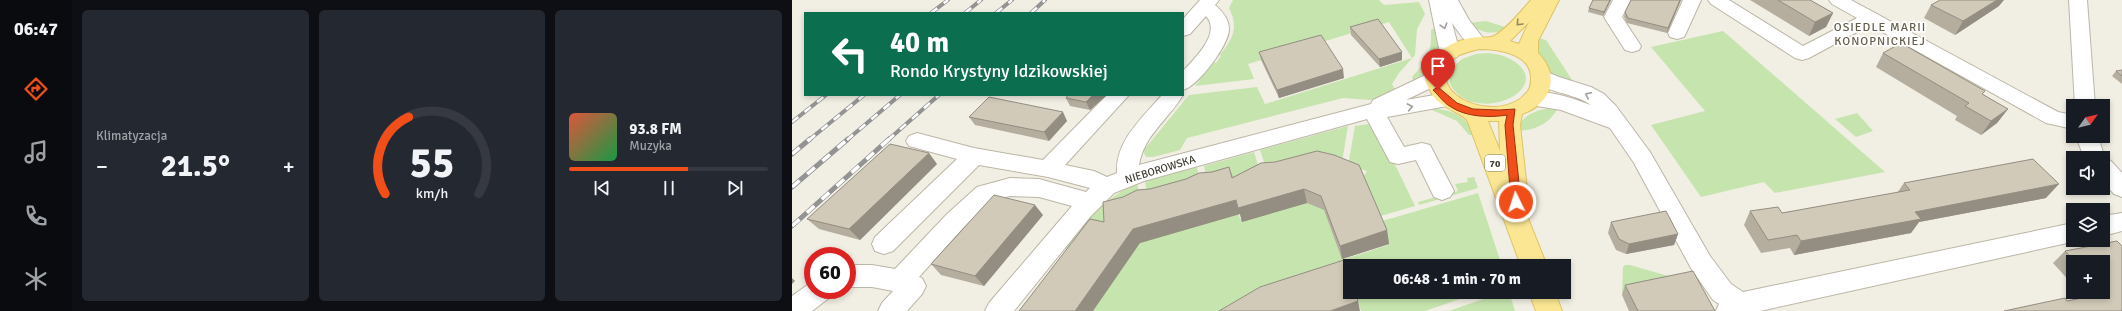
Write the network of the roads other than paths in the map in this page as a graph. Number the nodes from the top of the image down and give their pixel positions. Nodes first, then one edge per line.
1 (1438, 0) edge
2 (1449, 0) edge
3 (1541, 0) edge
4 (1550, 0) edge
5 (1622, 0) edge
6 (1692, 0) edge
7 (1717, 0) edge
8 (1838, 0) edge
9 (2078, 0) edge
10 (1208, 3) edge
11 (1870, 18) junction
12 (1184, 29) edge
13 (1677, 33) dead end
14 (1486, 43) junction
15 (1632, 46) dead end
16 (1450, 53) junction
17 (1528, 55) junction
18 (1542, 76) junction
19 (1434, 78) junction
20 (1184, 82) edge
21 (1118, 96) edge
22 (1172, 96) edge
23 (1532, 99) junction
24 (2085, 99) edge
25 (1446, 100) junction
26 (1373, 110) junction
27 (1512, 111) junction
28 (1472, 112) junction
29 (2066, 121) edge
30 (1615, 122) junction
31 (916, 141) dead end
32 (974, 156) junction
33 (1048, 169) junction
34 (2110, 175) edge
35 (1129, 178) junction
36 (2122, 188) edge
37 (1442, 191) dead end
38 (1098, 195) junction
39 (1517, 215) junction
40 (2122, 222) edge
41 (2110, 225) edge
42 (2066, 235) edge
43 (884, 244) dead end
44 (1532, 259) edge
45 (856, 276) edge
46 (900, 281) junction
47 (808, 299) edge
48 (1544, 299) edge
49 (1734, 308) edge
50 (792, 311) edge
51 (891, 311) edge
52 (998, 311) edge
53 (1548, 311) edge

1 -> 16 street
2 - 14 street
3 -> 14 main road
4 - 17 main road
5 - 15 street
6 - 13 street
7 - 11 street
8 - 11 street
9 - 24 street
10 - 12 street
10 - 20 street
11 - 29 street
14 - 16 main road
14 - 17 main road
16 - 19 main road
17 - 18 main road
18 - 23 main road
30 -> 18 street
19 - 25 main road
19 - 26 street, NIEBOROWSKA
21 - 33 street
22 - 35 street
23 - 27 main road
23 - 30 street
26 -> 25 street, NIEBOROWSKA
25 - 28 main road
26 - 35 street, NIEBOROWSKA
26 - 37 street
27 - 28 main road
27 - 39 main road, 70
28 - 39 main road, 70
30 - 49 street
31 - 32 street
32 - 33 street
32 - 43 street
33 - 38 street
34 - 36 street
35 - 38 street, NIEBOROWSKA
38 - 46 street
38 - 52 street, NIEBOROWSKA
39 - 44 main road, 70
40 - 41 street
42 - 49 street
45 - 46 street
46 - 51 street
47 - 50 street
48 - 53 main road

